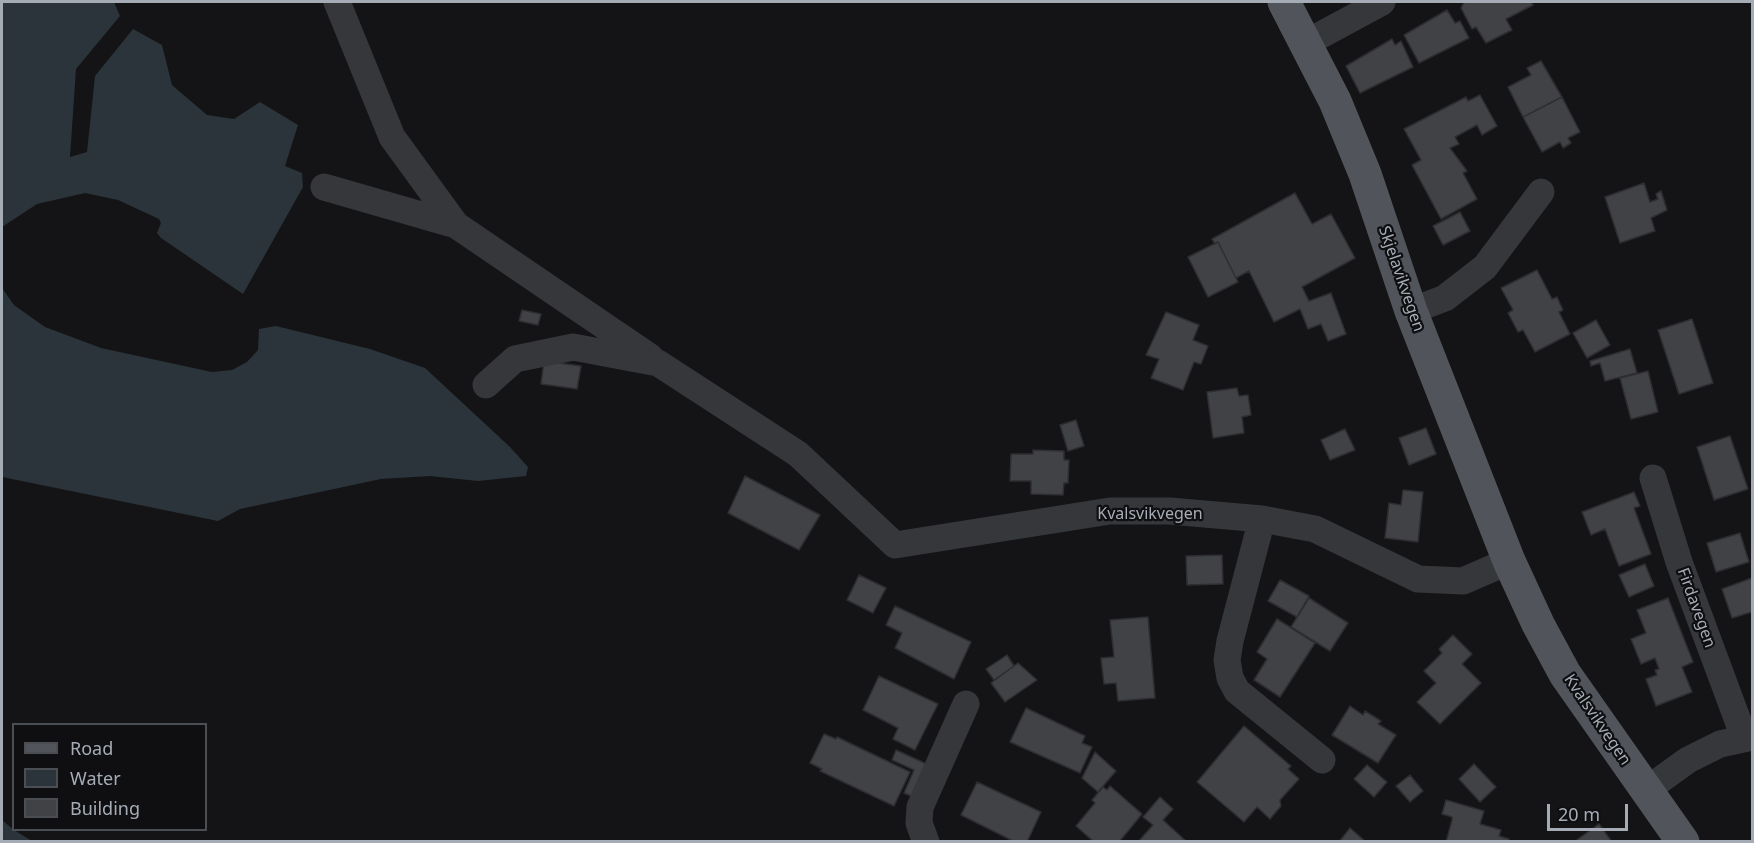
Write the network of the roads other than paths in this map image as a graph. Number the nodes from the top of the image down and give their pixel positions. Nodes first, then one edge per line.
1 (337, 2) edge
2 (1284, 2) edge
3 (1382, 2) edge
4 (1306, 43) junction
5 (324, 187) dead end
6 (1541, 192) dead end
7 (456, 225) junction
8 (1411, 311) junction
9 (658, 363) junction
10 (486, 385) dead end
11 (1653, 478) dead end
12 (1262, 519) junction
13 (1509, 561) junction
14 (966, 704) dead end
15 (1748, 737) edge
16 (1322, 760) dead end
17 (1645, 791) junction
18 (926, 842) edge
19 (1683, 842) edge

1 - 7 street
2 - 4 main road, Skjelavikvegen
3 - 4 street
4 - 8 main road, Skjelavikvegen
5 - 7 street
6 - 8 street
7 - 9 street
8 - 13 main road, Skjelavikvegen
9 - 10 street, Kvalsvikvegen
9 - 12 street, Kvalsvikvegen
11 - 15 street, Firdavegen
12 - 13 street, Kvalsvikvegen
12 - 16 street
13 - 17 main road, Kvalsvikvegen
14 - 18 street
15 - 17 street, Firdavegen
17 - 19 main road, Kvalsvikvegen

